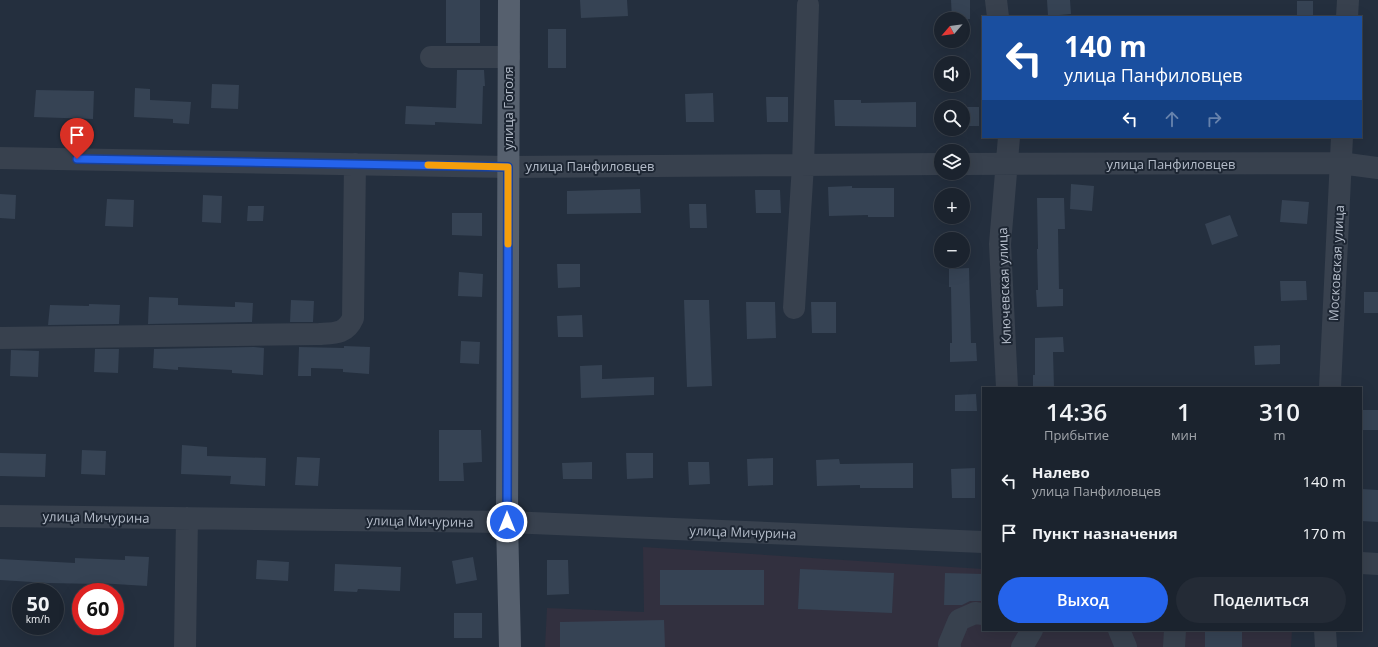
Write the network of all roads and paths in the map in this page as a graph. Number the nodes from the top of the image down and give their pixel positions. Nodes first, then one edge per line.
1 (509, 0) edge
2 (996, 0) edge
3 (1348, 0) edge
4 (808, 4) dead end
5 (998, 16) edge
6 (1347, 16) edge
7 (509, 57) junction
8 (431, 58) dead end
9 (1009, 138) edge
10 (1342, 138) edge
11 (0, 158) edge
12 (1340, 163) junction
13 (355, 164) junction
14 (934, 164) edge
15 (970, 164) edge
16 (1007, 164) junction
17 (803, 165) junction
18 (508, 167) junction
19 (1378, 168) edge
20 (794, 308) dead end
21 (0, 338) edge
22 (1007, 387) edge
23 (1330, 387) edge
24 (0, 516) edge
25 (187, 518) junction
26 (507, 522) junction
27 (982, 542) edge
28 (1362, 563) edge
29 (1378, 564) edge
30 (982, 614) edge
31 (1031, 631) edge
32 (1119, 631) edge
33 (1175, 631) edge
34 (1325, 631) edge
35 (185, 647) edge
36 (510, 647) edge
37 (950, 647) edge
38 (1022, 647) edge
39 (1126, 647) edge
40 (1174, 647) edge
41 (1326, 647) edge

1 - 7 main road, улица Гоголя
2 - 5 street
3 - 6 street
4 - 17 street
7 - 8 street
7 - 18 main road, улица Гоголя
9 - 16 street, Ключевская улица
10 - 12 street, Московская улица
11 - 13 street, улица Панфиловцев
12 - 16 street, улица Панфиловцев
12 - 19 street, улица Панфиловцев
12 - 23 street, Московская улица
13 - 18 street, улица Панфиловцев
13 - 21 street
14 - 17 street, улица Панфиловцев
15 - 16 street, улица Панфиловцев
16 - 22 street, Ключевская улица
17 - 18 street, улица Панфиловцев
17 - 20 street
18 - 26 main road, улица Гоголя
24 - 25 street, улица Мичурина
25 - 26 street, улица Мичурина
25 - 35 street
26 - 27 street, улица Мичурина
26 - 36 main road, улица Гоголя
28 - 29 street
30 - 37 street
31 - 38 street
32 - 39 street
33 - 40 street
34 - 41 street

